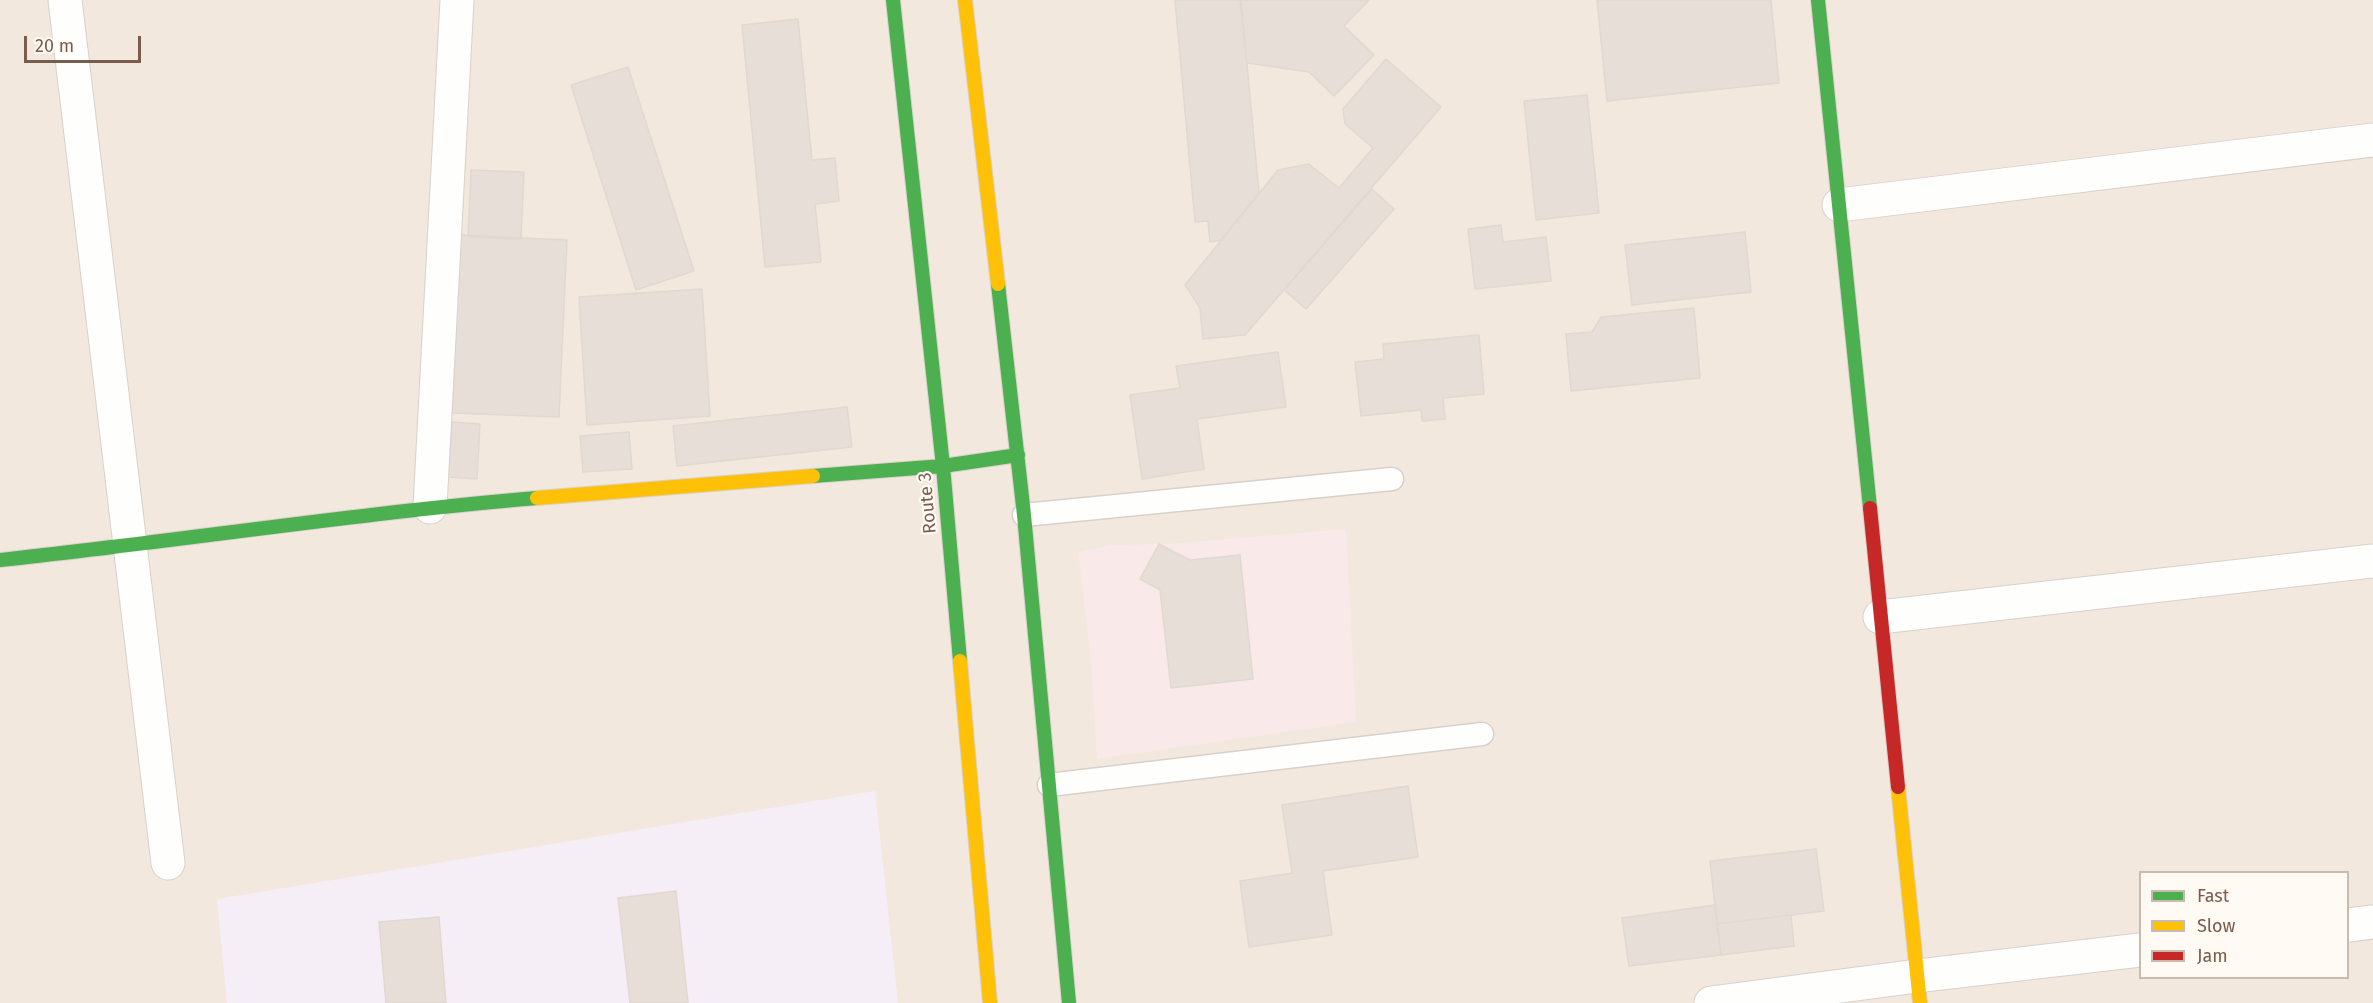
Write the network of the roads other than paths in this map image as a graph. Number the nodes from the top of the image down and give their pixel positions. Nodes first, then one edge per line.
1 (65, 0) edge
2 (457, 0) edge
3 (893, 0) edge
4 (965, 0) edge
5 (1818, 0) edge
6 (2373, 140) edge
7 (1839, 206) junction
8 (1018, 454) junction
9 (943, 466) junction
10 (1392, 478) dead end
11 (430, 507) junction
12 (1024, 515) junction
13 (129, 546) junction
14 (0, 560) edge
15 (2373, 561) edge
16 (1880, 617) junction
17 (1482, 734) dead end
18 (1050, 785) junction
19 (168, 863) dead end
20 (2373, 921) edge
21 (2349, 925) edge
22 (2139, 950) edge
23 (1919, 989) edge
24 (990, 1003) edge
25 (1069, 1003) edge
26 (1711, 1003) edge

1 - 13 street
2 - 11 street
3 - 9 main road, Route 3
4 - 8 main road
5 - 7 main road
6 - 7 street
7 - 16 main road
8 - 9 main road
8 - 12 main road
9 - 11 main road
9 - 24 main road, Route 3
10 - 12 lane
11 - 13 main road
12 - 18 main road
13 - 14 main road
13 - 19 street
15 - 16 street
16 - 23 main road
17 - 18 lane
18 - 25 main road
20 - 21 street
22 - 23 street
23 - 26 street

